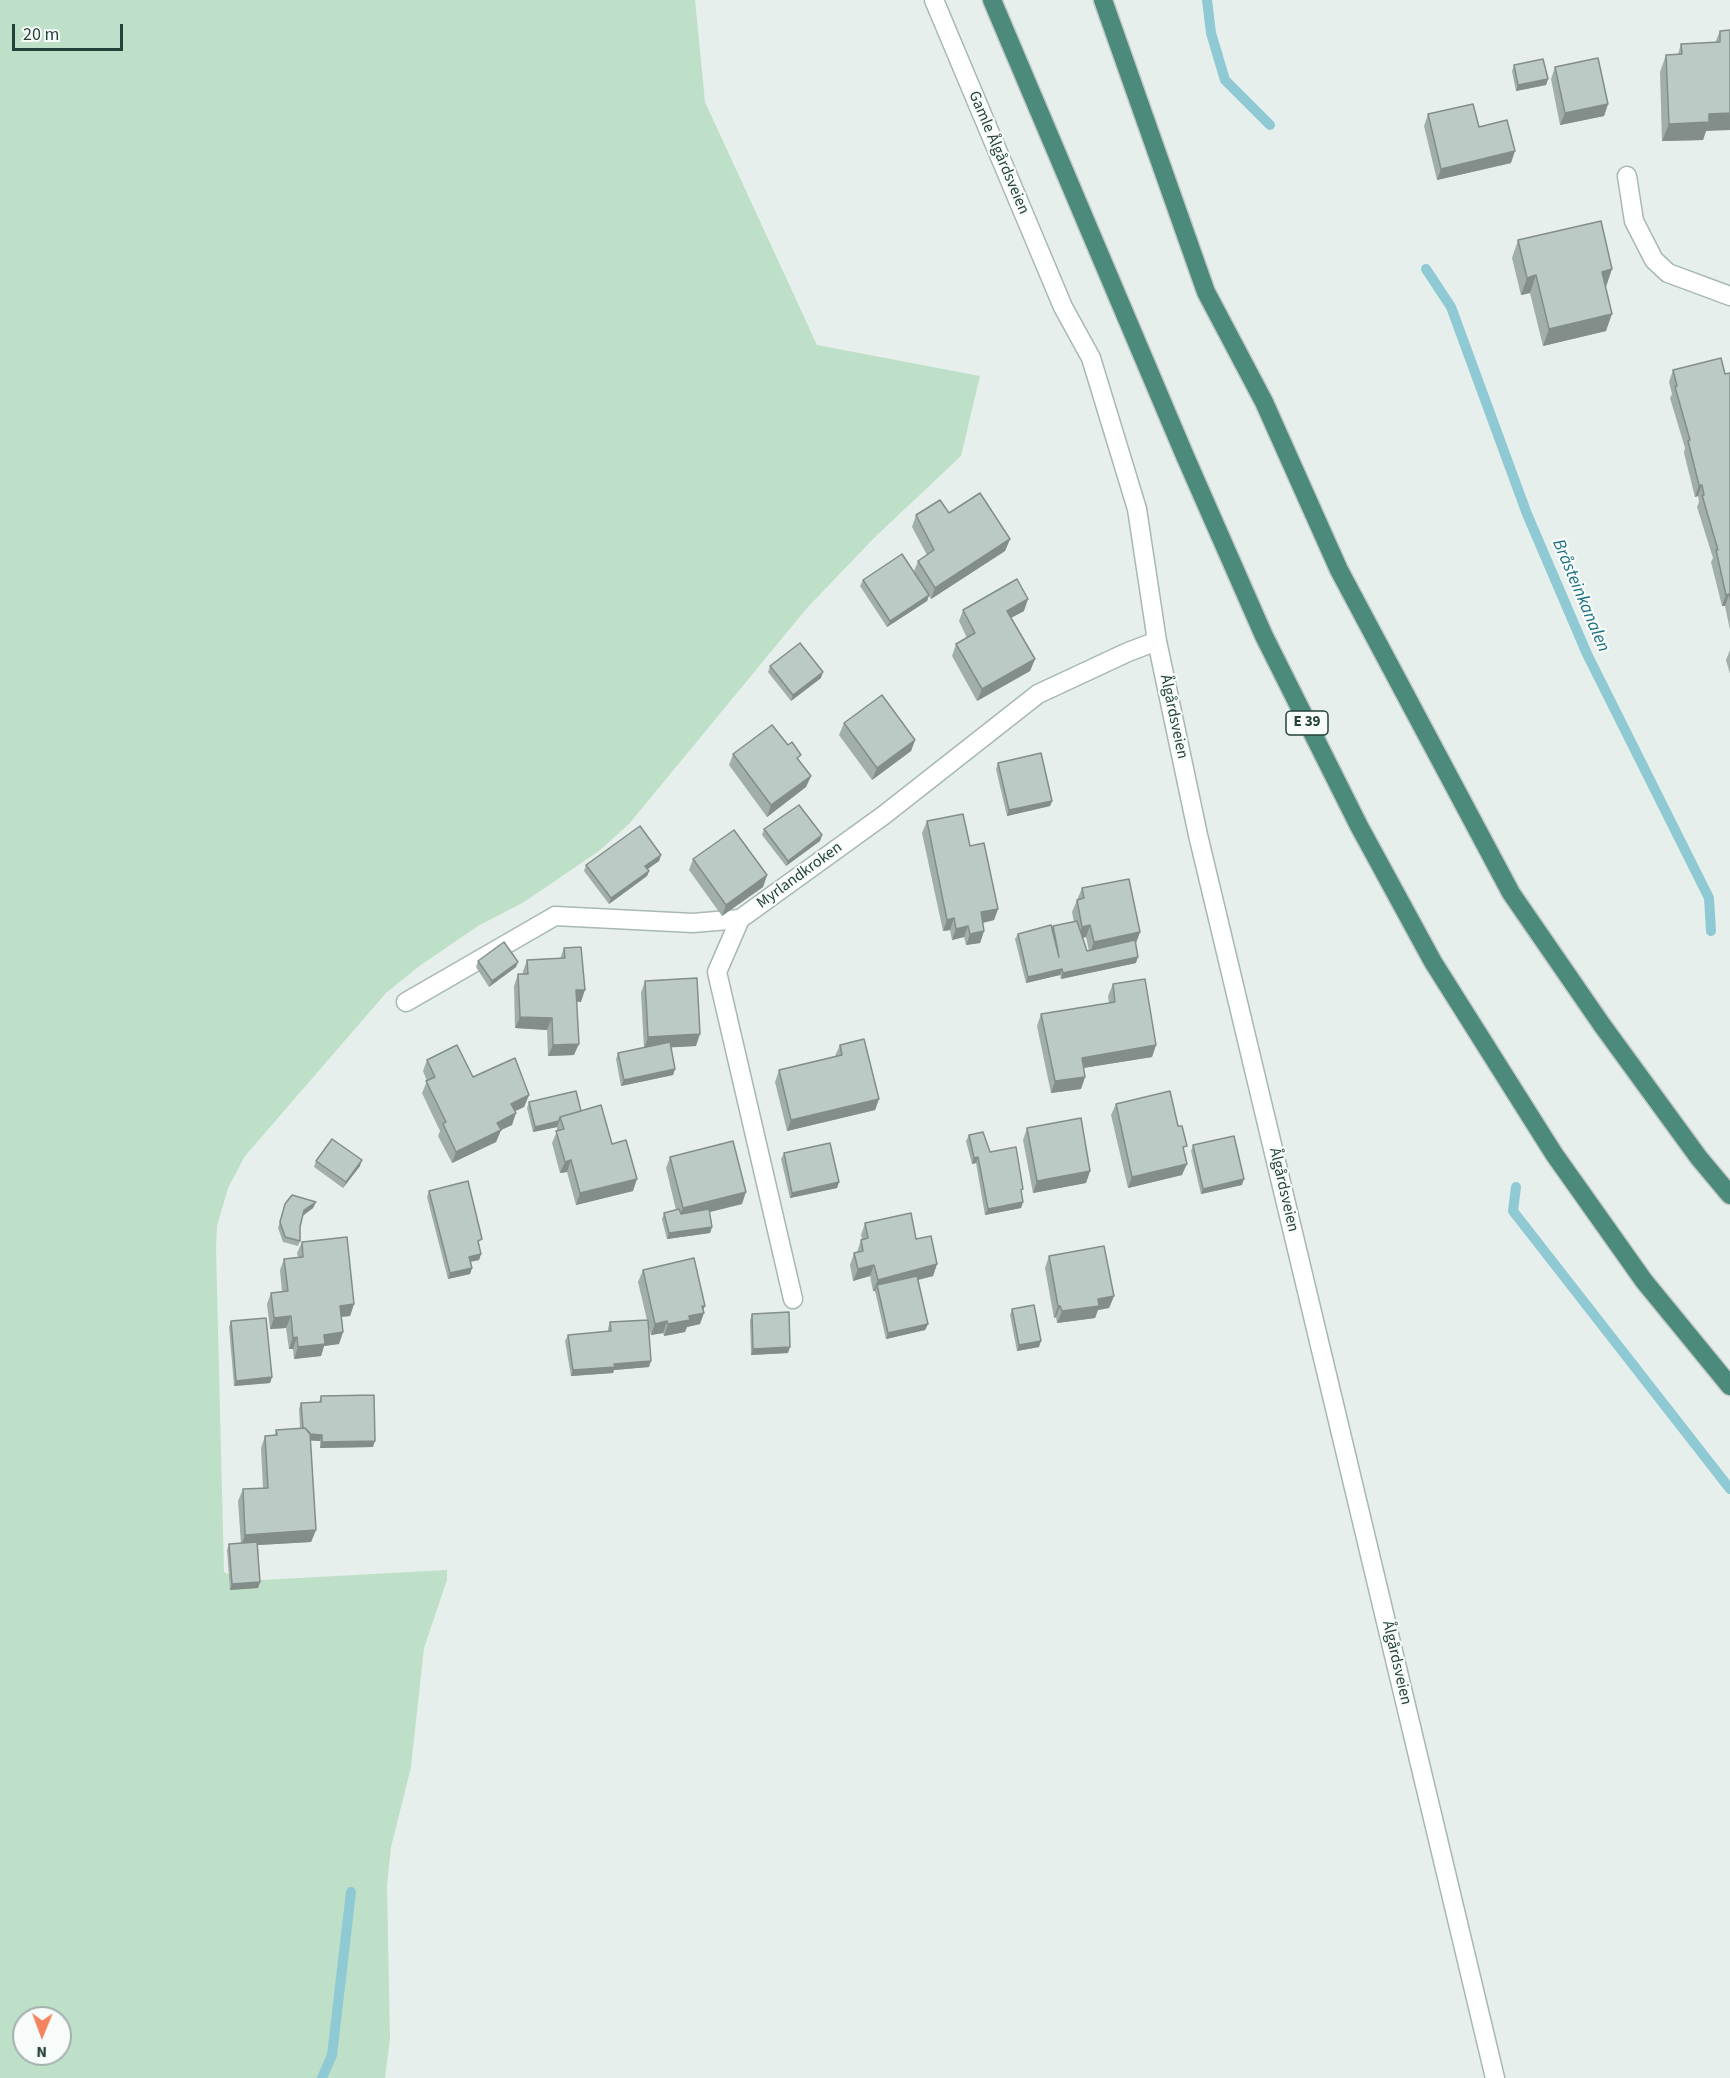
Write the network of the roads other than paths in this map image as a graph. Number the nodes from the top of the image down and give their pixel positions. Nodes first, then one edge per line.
1 (934, 0) edge
2 (992, 0) edge
3 (1103, 0) edge
4 (1627, 176) dead end
5 (1730, 296) edge
6 (1063, 307) joint
7 (1157, 641) junction
8 (740, 919) junction
9 (406, 1002) dead end
10 (1730, 1195) edge
11 (793, 1299) dead end
12 (1730, 1386) edge
13 (1495, 2078) edge

1 - 6 street, Gamle Ålgårdsveien
2 - 12 highway, E 39
3 - 10 highway
4 - 5 street
6 - 7 street, Ålgårdsveien
7 - 8 street, Myrlandkroken
7 - 13 street, Ålgårdsveien
8 - 9 street, Myrlandkroken
8 - 11 street

